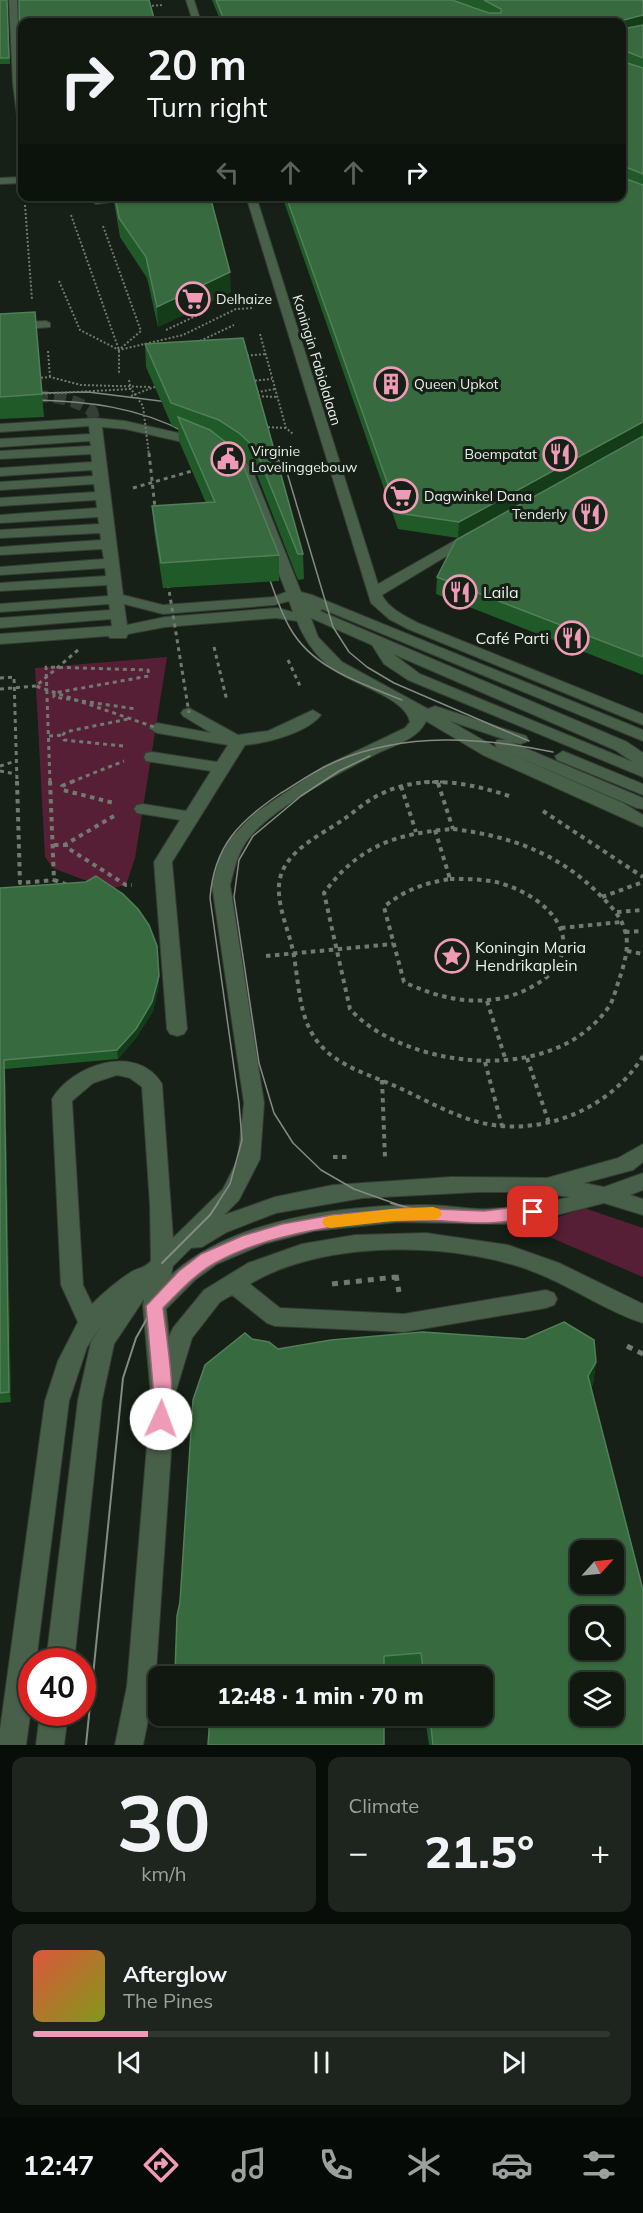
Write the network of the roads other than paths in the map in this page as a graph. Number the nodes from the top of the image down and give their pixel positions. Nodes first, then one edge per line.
1 (13, 0) edge
2 (190, 0) edge
3 (196, 18) edge
4 (18, 98) edge
5 (18, 180) edge
6 (0, 181) edge
7 (253, 201) edge
8 (46, 325) road end
9 (0, 327) edge
10 (94, 422) junction
11 (0, 428) edge
12 (0, 443) edge
13 (97, 444) junction
14 (0, 455) edge
15 (0, 472) edge
16 (99, 473) junction
17 (0, 486) edge
18 (102, 496) junction
19 (0, 502) edge
20 (105, 512) junction
21 (0, 519) edge
22 (107, 528) junction
23 (485, 530) edge
24 (0, 534) edge
25 (109, 544) junction
26 (0, 551) edge
27 (111, 563) junction
28 (0, 571) edge
29 (0, 587) edge
30 (114, 587) junction
31 (375, 596) junction
32 (0, 603) edge
33 (309, 605) junction
34 (0, 608) edge
35 (117, 614) junction
36 (0, 623) edge
37 (0, 641) edge
38 (402, 700) junction
39 (189, 713) road end
40 (313, 715) road end
41 (643, 720) edge
42 (157, 728) road end
43 (643, 736) edge
44 (238, 742) junction
45 (152, 757) dead end
46 (573, 760) junction
47 (643, 760) edge
48 (221, 768) junction
49 (643, 772) edge
50 (643, 790) edge
51 (643, 802) edge
52 (143, 809) dead end
53 (191, 817) junction
54 (643, 822) edge
55 (177, 1029) dead end
56 (643, 1152) edge
57 (643, 1181) edge
58 (547, 1185) junction
59 (604, 1195) junction
60 (643, 1207) edge
61 (162, 1263) junction
62 (234, 1283) junction
63 (546, 1299) dead end
64 (154, 1306) junction
65 (643, 1314) edge
66 (89, 1321) junction
67 (163, 1397) junction
68 (62, 1648) edge
69 (52, 1726) edge
70 (12, 1745) edge
71 (50, 1745) edge
72 (129, 1745) edge

1 - 4 street
2 - 3 street
5 - 6 street
7 - 31 street, Koningin Fabiolalaan
8 - 9 street
10 - 11 street
10 - 13 street
10 - 38 street
12 - 13 street
13 - 14 street
13 - 16 street
15 - 16 street
16 - 17 street
16 - 18 street
18 - 19 street
18 - 20 street
20 - 21 street
20 - 22 street
22 - 24 street
22 - 25 street
23 - 31 street
25 - 26 street
25 - 27 street
27 - 28 street
27 - 30 street
29 - 30 street
30 - 32 street
30 - 35 street
31 - 41 street
31 - 49 street
33 - 34 street
33 - 37 street
33 - 43 street
33 - 47 street
35 - 36 street
35 - 37 street
38 - 46 street
38 - 51 street
38 - 54 street
38 - 61 street
39 - 44 street
40 - 44 street
42 - 44 street
44 - 48 street
45 - 48 street
46 - 50 street
46 - 51 street
48 - 53 street
52 - 53 street
53 - 55 street
56 - 58 street
57 - 59 street
58 - 59 street
58 - 61 street
59 - 60 street
59 - 64 street
61 - 64 street
61 - 66 street
61 - 66 street
61 - 68 street
62 - 63 street
62 - 65 street
62 - 67 street
64 - 67 street
66 - 70 street
67 - 72 street
69 - 71 street

